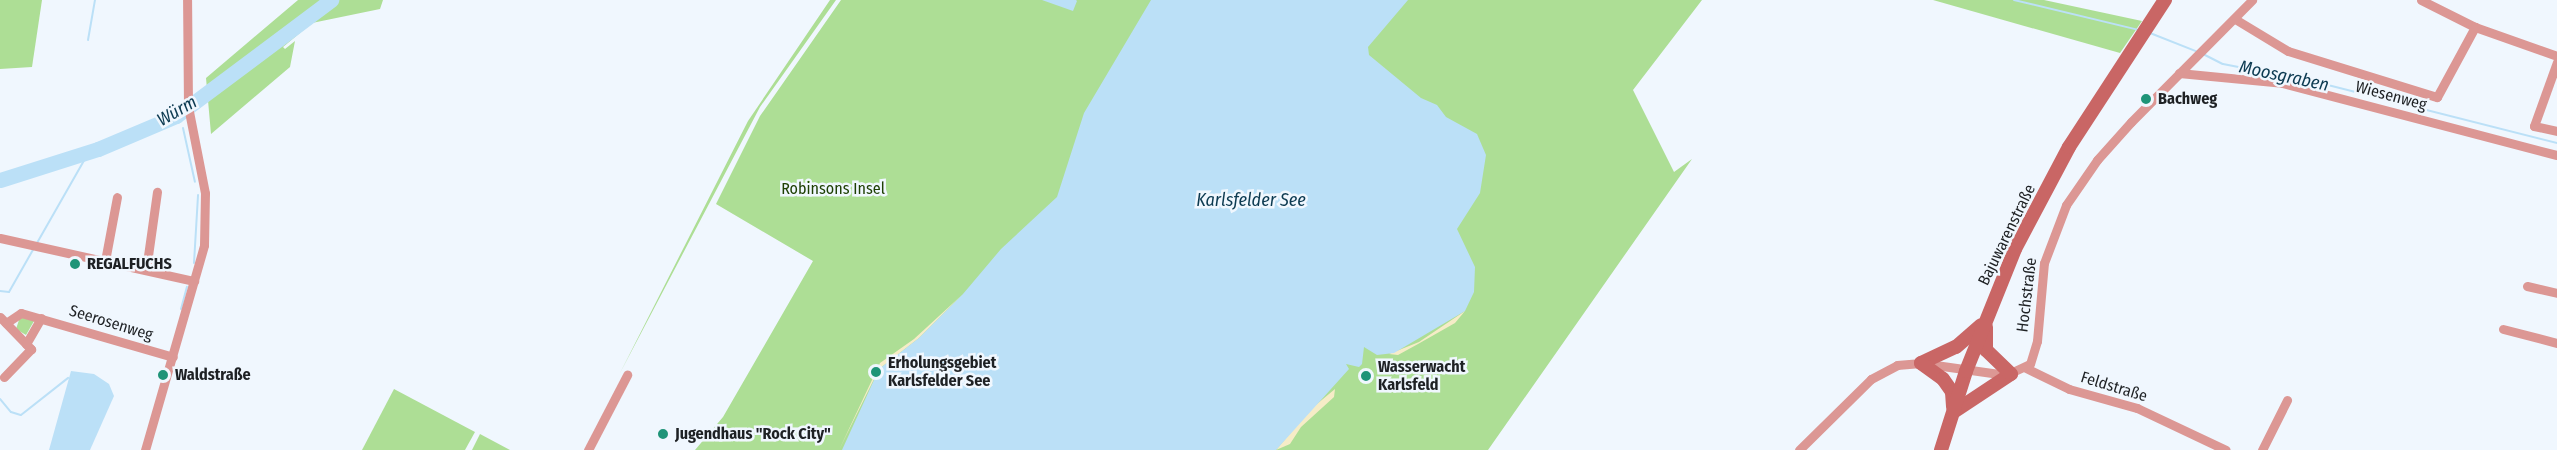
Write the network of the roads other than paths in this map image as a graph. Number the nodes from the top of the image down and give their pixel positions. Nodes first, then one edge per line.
1 (187, 0) edge
2 (2165, 0) edge
3 (2252, 0) edge
4 (2421, 0) edge
5 (2235, 19) junction
6 (2475, 27) junction
7 (2557, 56) edge
8 (2557, 62) edge
9 (2179, 73) junction
10 (2557, 131) edge
11 (2557, 155) edge
12 (158, 192) dead end
13 (117, 197) dead end
14 (0, 238) edge
15 (105, 261) junction
16 (146, 270) junction
17 (194, 281) junction
18 (2527, 286) dead end
19 (2557, 293) edge
20 (1989, 314) junction
21 (41, 318) junction
22 (3, 320) edge
23 (2503, 329) dead end
24 (2557, 343) edge
25 (26, 344) junction
26 (173, 357) junction
27 (1921, 363) junction
28 (2026, 368) junction
29 (1966, 370) junction
30 (2011, 374) junction
31 (627, 375) dead end
32 (4, 377) dead end
33 (2287, 400) dead end
34 (1953, 413) junction
35 (146, 450) edge
36 (588, 450) edge
37 (1799, 450) edge
38 (1941, 450) edge
39 (2226, 450) edge
40 (2262, 450) edge

1 - 17 street
2 - 20 main road, Bajuwarenstraße
3 - 5 street, Hochstraße
4 - 6 street
5 - 6 street
5 - 9 street, Hochstraße
6 - 7 street
8 - 10 street
9 - 11 street, Wiesenweg
9 - 28 street, Hochstraße
12 - 16 street
13 - 15 street
14 - 15 street
15 - 16 street
16 - 17 street
17 - 26 street
18 - 19 street
20 - 27 main road
20 - 29 main road, Bajuwarenstraße
20 - 30 main road
21 - 22 street, Seerosenweg
21 - 25 street
21 - 26 street, Seerosenweg
22 - 25 street, Seerosenweg
23 - 24 street
25 - 32 street
26 - 35 street
27 - 29 street
27 - 34 main road
27 - 37 street
28 - 30 street
28 - 39 street, Feldstraße
29 - 30 street
29 - 34 main road, Bajuwarenstraße
30 - 34 main road
31 - 36 street
33 - 40 street
34 - 38 main road, Bajuwarenstraße

